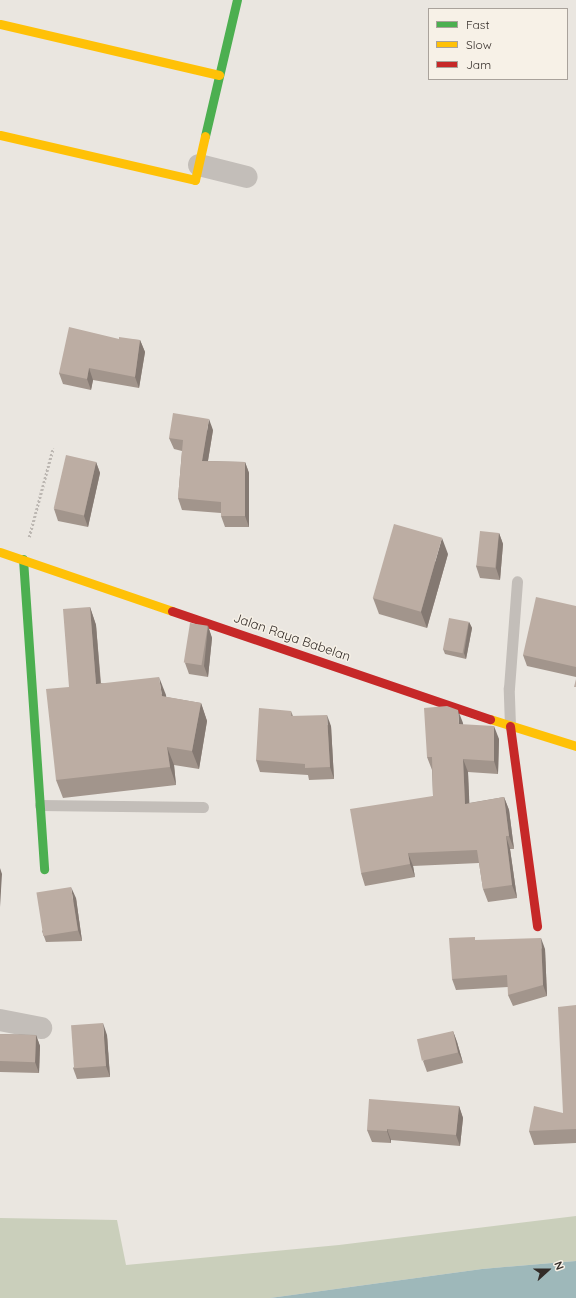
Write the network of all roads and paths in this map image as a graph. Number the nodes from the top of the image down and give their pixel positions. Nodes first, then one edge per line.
1 (236, 0) edge
2 (0, 24) edge
3 (219, 75) junction
4 (0, 135) edge
5 (199, 165) junction
6 (247, 177) dead end
7 (53, 448) dead end
8 (0, 552) edge
9 (23, 559) junction
10 (517, 581) dead end
11 (510, 726) junction
12 (576, 746) edge
13 (40, 805) junction
14 (203, 807) dead end
15 (44, 869) dead end
16 (538, 926) dead end
17 (0, 1020) edge
18 (41, 1028) dead end

1 - 3 street
2 - 3 street
3 - 5 street
4 - 5 street
5 - 6 street
7 - 9 path
8 - 9 street, Jalan Raya Babelan
9 - 11 street, Jalan Raya Babelan
9 - 13 street
10 - 11 lane
11 - 12 street, Jalan Raya Babelan
11 - 16 street
13 - 14 lane
13 - 15 street
17 - 18 street

